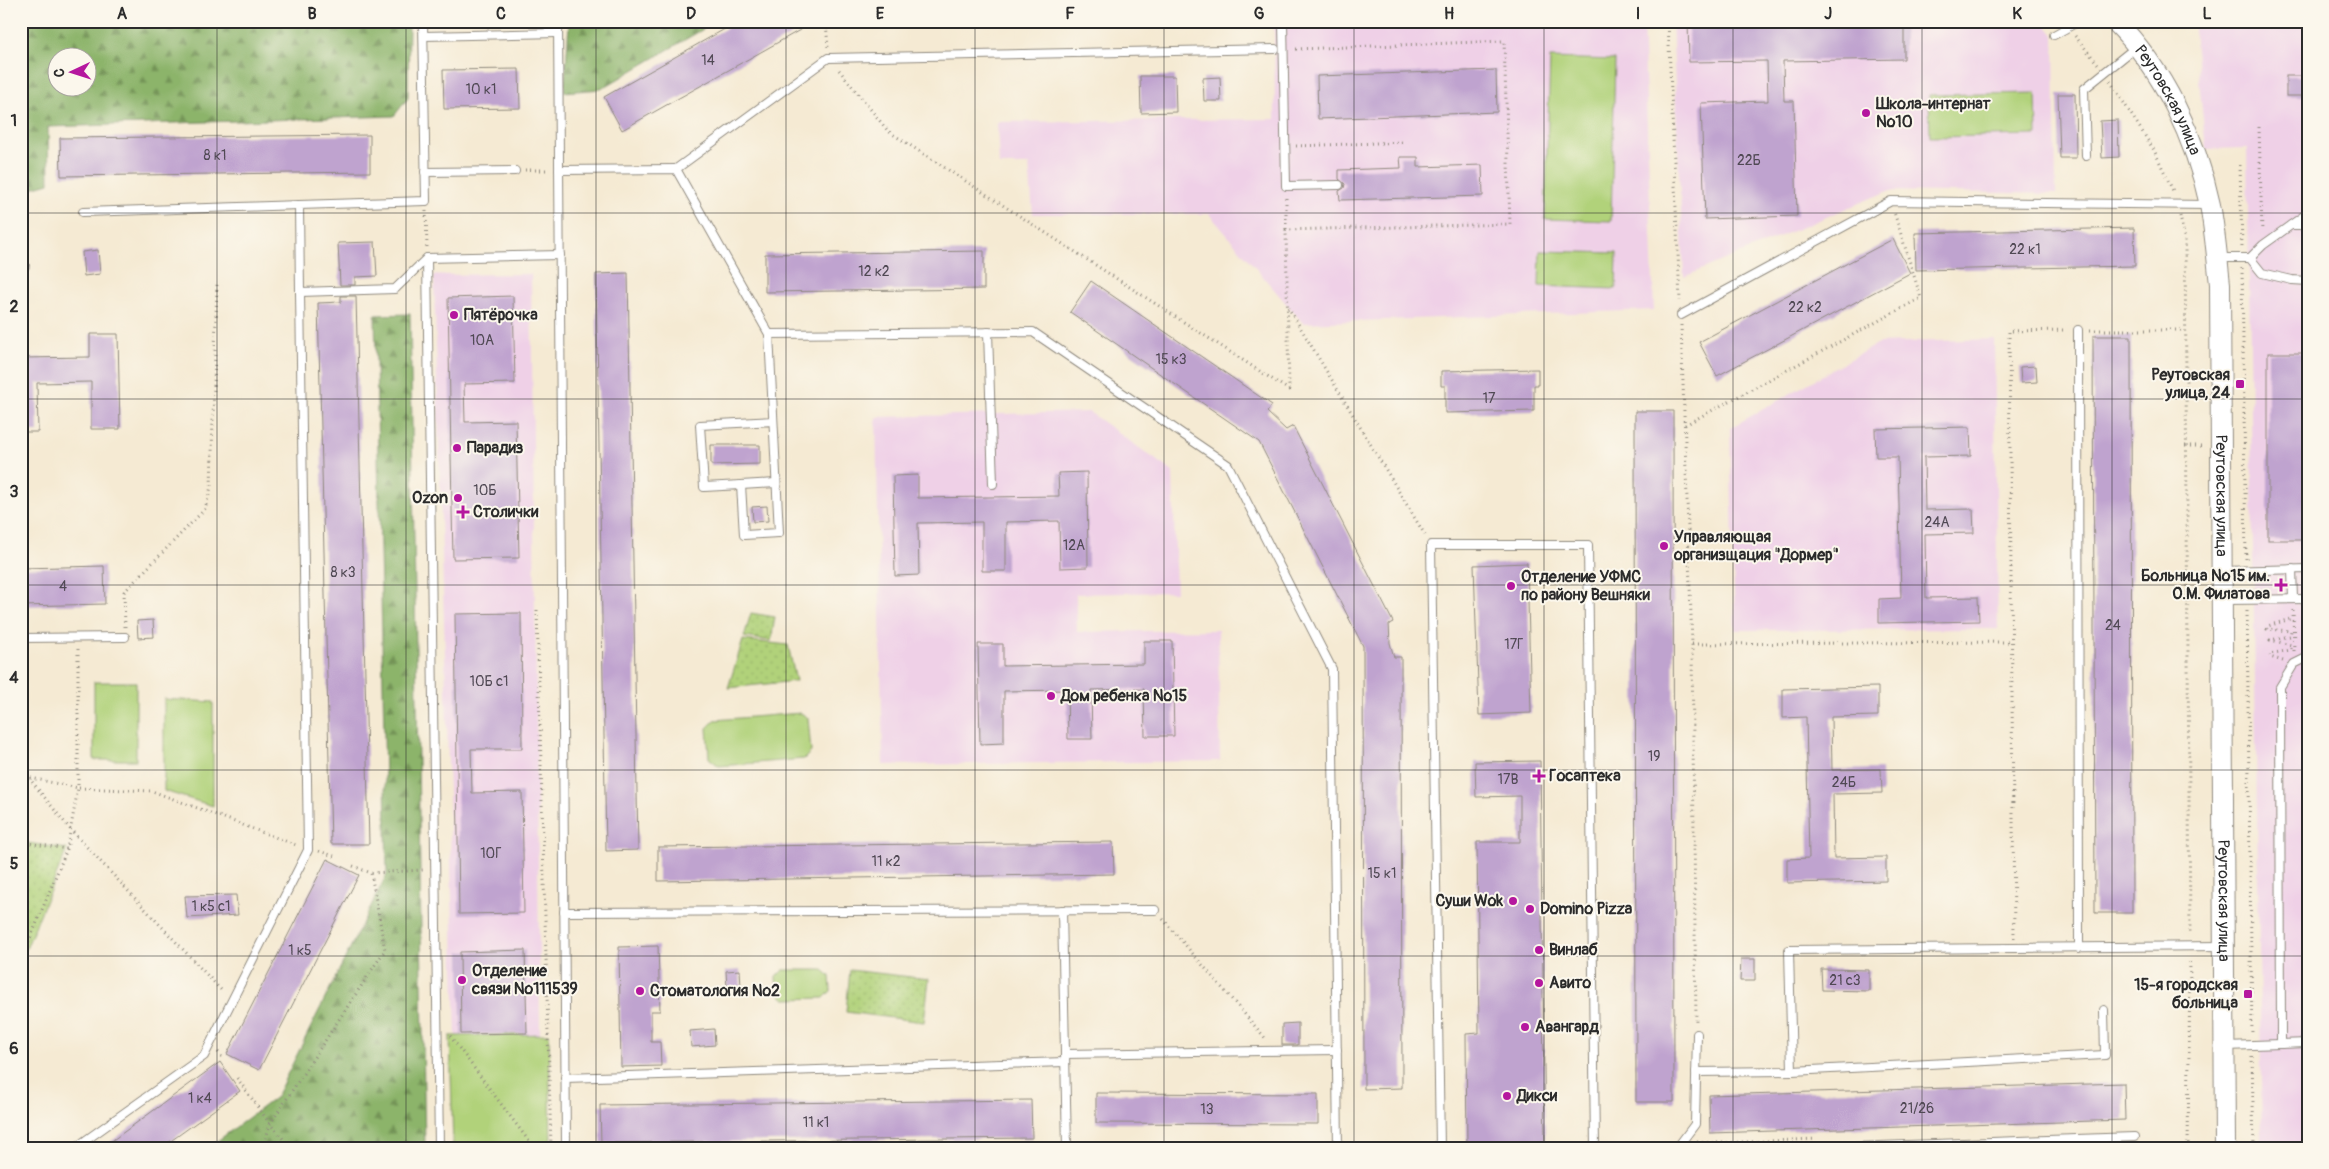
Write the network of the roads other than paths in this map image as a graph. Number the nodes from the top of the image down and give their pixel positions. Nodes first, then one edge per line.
1 (423, 21) edge
2 (558, 21) edge
3 (1283, 21) edge
4 (2079, 21) edge
5 (2115, 21) edge
6 (558, 33) junction
7 (2054, 35) dead end
8 (424, 36) junction
9 (2136, 47) junction
10 (1274, 49) dead end
11 (2086, 156) dead end
12 (676, 169) junction
13 (515, 170) road end
14 (559, 170) junction
15 (425, 172) junction
16 (1339, 185) dead end
17 (299, 205) junction
18 (2210, 205) junction
19 (83, 212) dead end
20 (2308, 213) edge
21 (2291, 225) junction
22 (2308, 225) edge
23 (21, 254) edge
24 (560, 255) junction
25 (427, 258) junction
26 (2217, 258) junction
27 (2246, 258) junction
28 (21, 267) edge
29 (2308, 281) edge
30 (300, 292) junction
31 (1681, 315) road end
32 (2078, 330) road end
33 (988, 332) junction
34 (768, 334) junction
35 (773, 421) junction
36 (776, 483) junction
37 (993, 484) dead end
38 (741, 485) junction
39 (2292, 569) junction
40 (2308, 569) edge
41 (2222, 571) junction
42 (2308, 598) edge
43 (2293, 599) junction
44 (2222, 600) junction
45 (125, 637) road end
46 (21, 638) edge
47 (2308, 657) edge
48 (1062, 910) junction
49 (1156, 910) road end
50 (564, 912) junction
51 (2224, 946) junction
52 (2079, 948) junction
53 (2104, 1010) dead end
54 (1696, 1034) road end
55 (2308, 1043) edge
56 (2281, 1044) junction
57 (2224, 1046) junction
58 (1337, 1050) junction
59 (1065, 1058) junction
60 (1792, 1071) junction
61 (1696, 1072) junction
62 (565, 1078) junction
63 (2134, 1137) dead end
64 (1984, 1145) edge
65 (76, 1148) edge
66 (439, 1148) edge
67 (566, 1148) edge
68 (1067, 1148) edge
69 (1338, 1148) edge
70 (1440, 1148) edge
71 (1595, 1148) edge
72 (1677, 1148) edge
73 (1824, 1148) edge
74 (2225, 1148) edge

1 - 8 lane
2 - 6 lane
3 - 16 lane
4 - 7 lane
5 - 9 street, Реутовская улица
6 - 8 lane
6 - 14 lane
8 - 15 lane
9 - 11 lane
9 - 18 street, Реутовская улица
10 - 12 lane
12 - 14 lane
12 - 34 lane
13 - 15 lane
14 - 24 lane
15 - 17 lane
17 - 19 lane
17 - 30 lane
18 - 26 street, Реутовская улица
18 - 31 lane
20 - 21 lane
21 - 22 lane
21 - 27 lane
23 - 28 lane
24 - 25 lane
24 - 50 lane
25 - 30 lane
25 - 66 lane
26 - 27 lane
26 - 41 street, Реутовская улица
27 - 29 lane
30 - 65 lane
32 - 52 lane
33 - 34 lane
33 - 37 lane
33 - 58 lane
34 - 35 lane
35 - 36 lane
35 - 38 lane
36 - 38 lane
36 - 38 lane
39 - 40 lane
39 - 41 lane
39 - 43 lane
41 - 44 street, Реутовская улица
42 - 43 lane
43 - 44 lane
44 - 51 street, Реутовская улица
45 - 46 lane
47 - 56 lane
48 - 49 lane
48 - 50 lane
48 - 59 lane
50 - 62 lane
51 - 52 lane
51 - 57 street, Реутовская улица
52 - 60 lane
53 - 60 lane
54 - 61 lane
55 - 56 lane
56 - 57 lane
57 - 74 street, Реутовская улица
58 - 59 lane
58 - 69 lane
59 - 62 lane
59 - 68 lane
60 - 61 lane
61 - 72 lane
62 - 67 lane
63 - 64 lane
64 - 73 lane
70 - 71 lane

